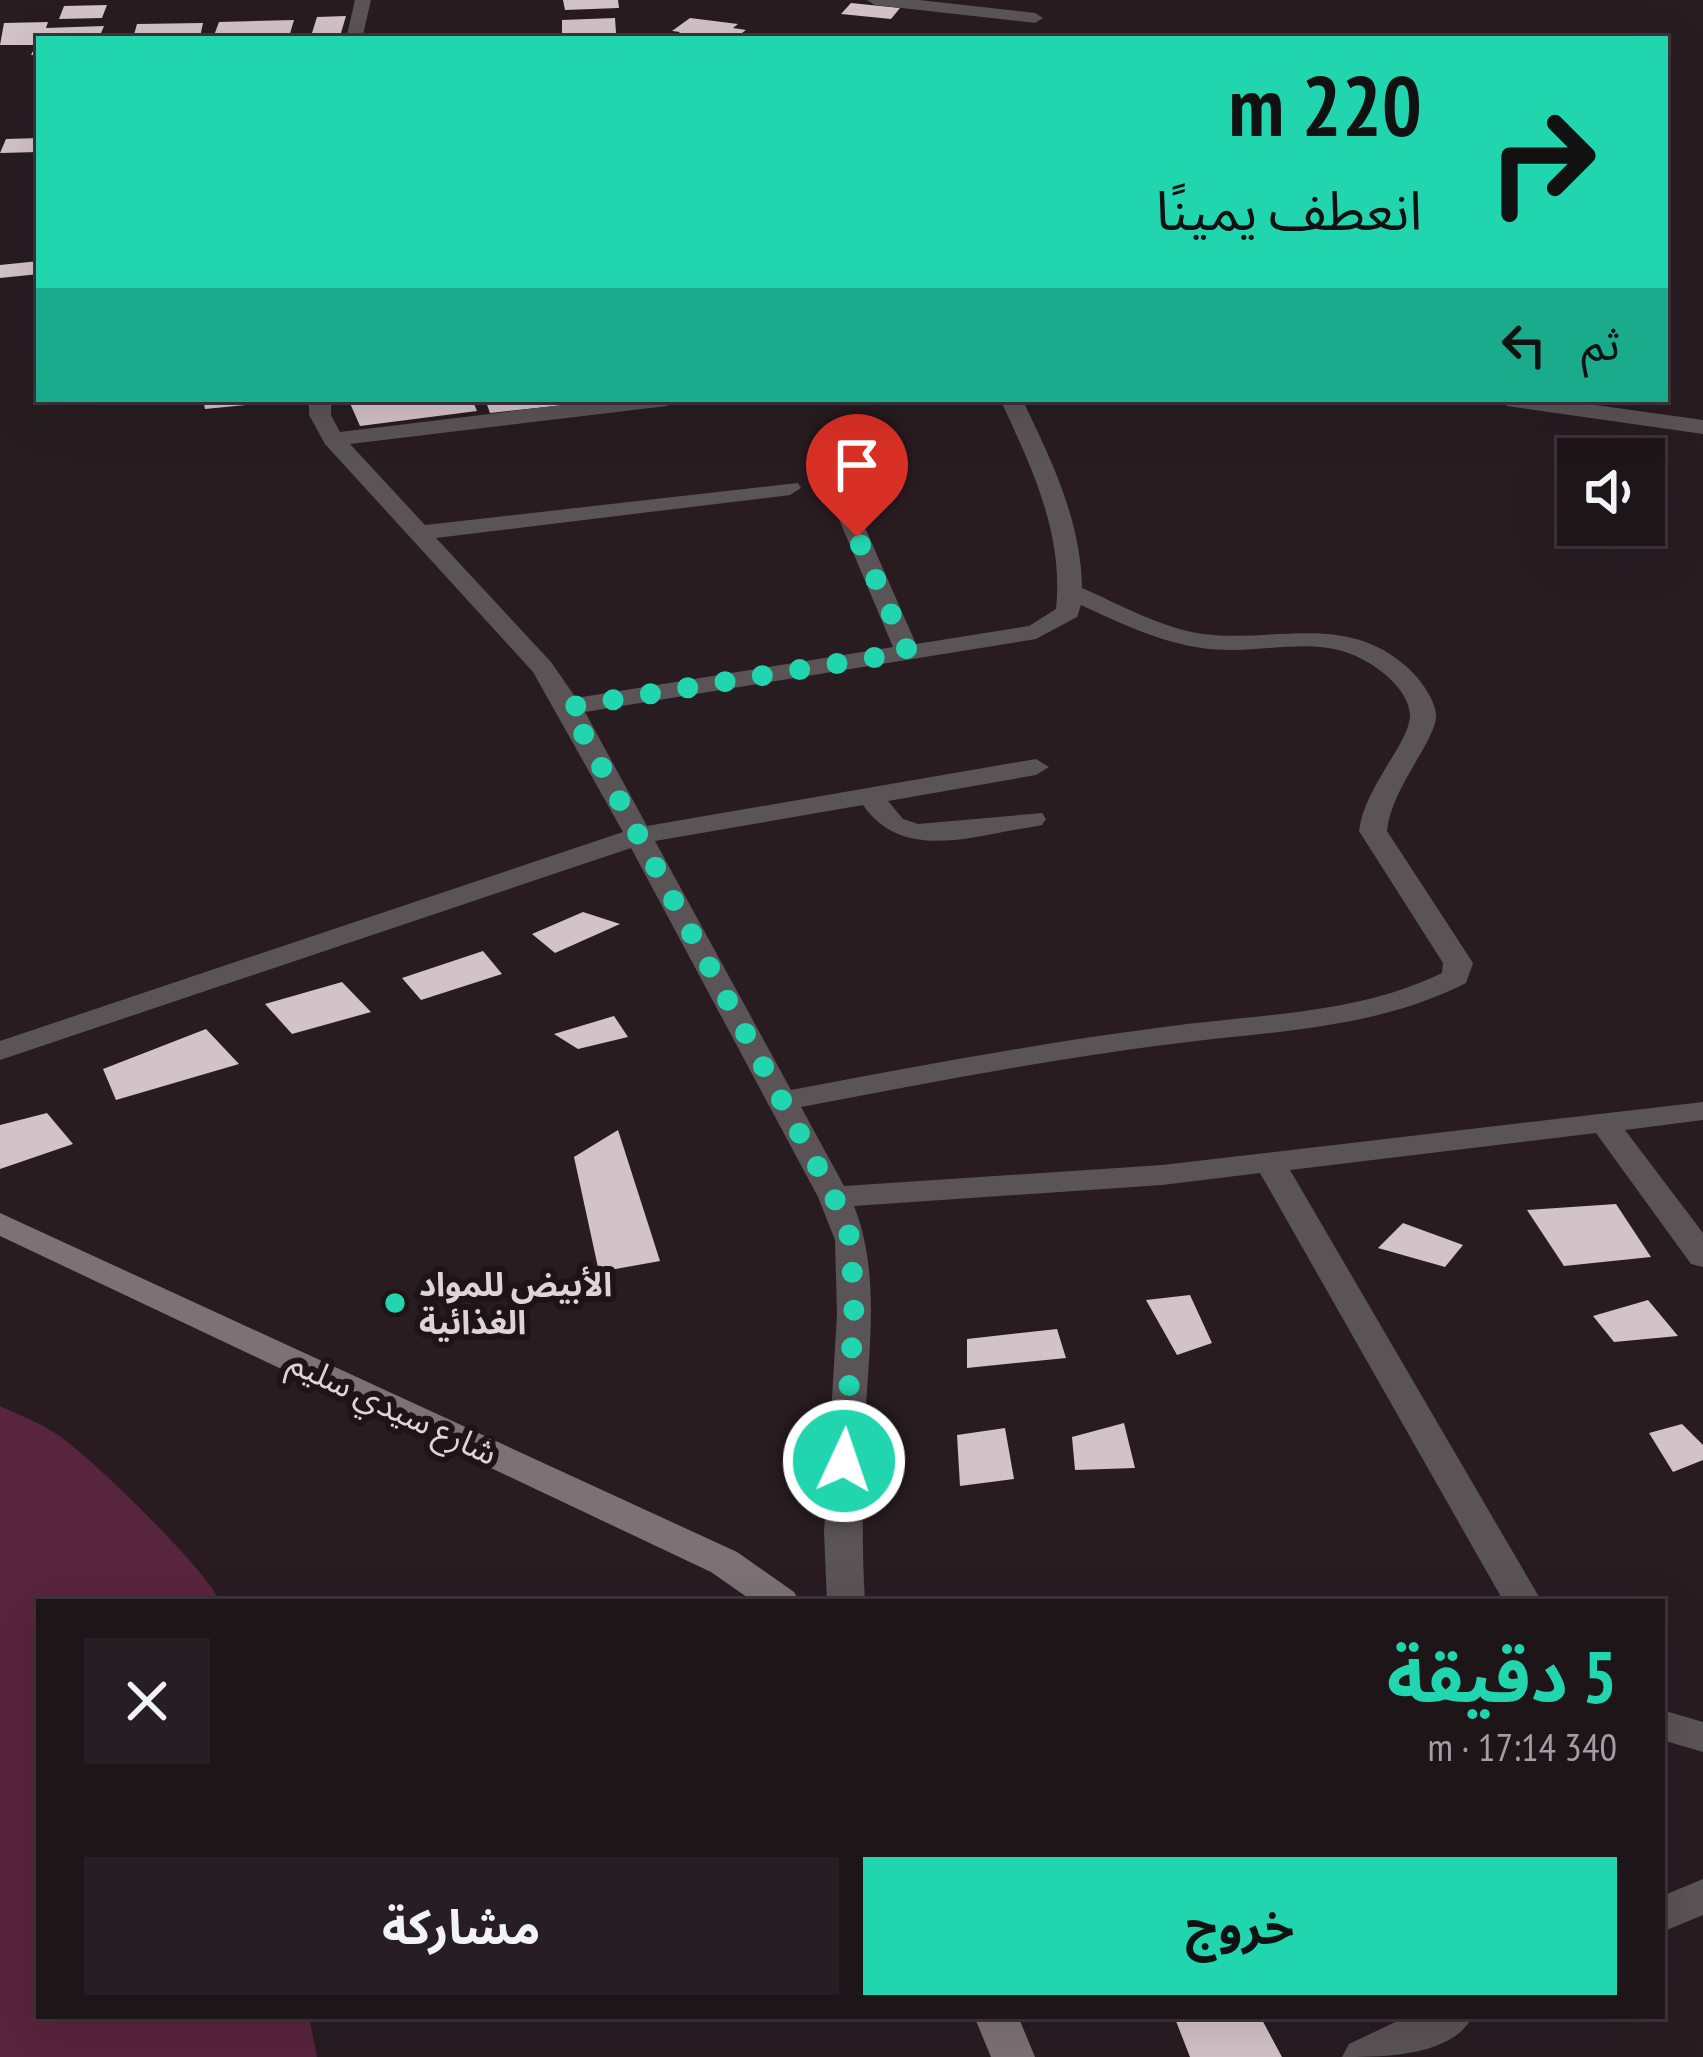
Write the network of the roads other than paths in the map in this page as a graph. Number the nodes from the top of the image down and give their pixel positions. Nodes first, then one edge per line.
1 (363, 0) edge
2 (875, 0) edge
3 (1051, 0) edge
4 (1034, 18) junction
5 (356, 36) edge
6 (1018, 36) edge
7 (320, 402) edge
8 (642, 402) edge
9 (1012, 402) edge
10 (1528, 402) edge
11 (1703, 427) edge
12 (333, 439) junction
13 (790, 488) dead end
14 (841, 498) dead end
15 (416, 533) junction
16 (1072, 592) junction
17 (908, 652) junction
18 (569, 707) junction
19 (1036, 767) dead end
20 (871, 796) junction
21 (1032, 819) dead end
22 (639, 836) junction
23 (0, 1051) edge
24 (782, 1100) junction
25 (1703, 1111) edge
26 (1605, 1124) junction
27 (1271, 1164) junction
28 (834, 1197) junction
29 (0, 1223) edge
30 (1703, 1256) edge
31 (776, 1599) edge
32 (846, 1599) edge
33 (1521, 1599) edge
34 (1665, 1726) edge
35 (1703, 1737) edge
36 (1703, 1896) edge
37 (1665, 1914) edge
38 (997, 2019) edge
39 (1444, 2019) edge
40 (1013, 2057) edge
41 (1364, 2057) edge

1 - 5 street
2 - 4 street
3 - 4 street
4 - 6 street
7 - 12 street
8 - 12 street
9 - 16 street
10 - 11 street
12 - 15 street
13 - 15 street
14 - 17 street
15 - 18 street
16 - 17 street
16 - 24 street
17 - 18 street
18 - 22 street
19 - 20 street
20 - 21 street
20 - 22 street
22 - 23 street
22 - 24 street
24 - 28 street
25 - 26 street
26 - 27 street
26 - 30 street
27 - 28 street
27 - 33 street
28 - 32 street
29 - 31 main road, شارع سيدي سليم
34 - 35 street
36 - 37 street
38 - 40 main road
39 - 41 street

